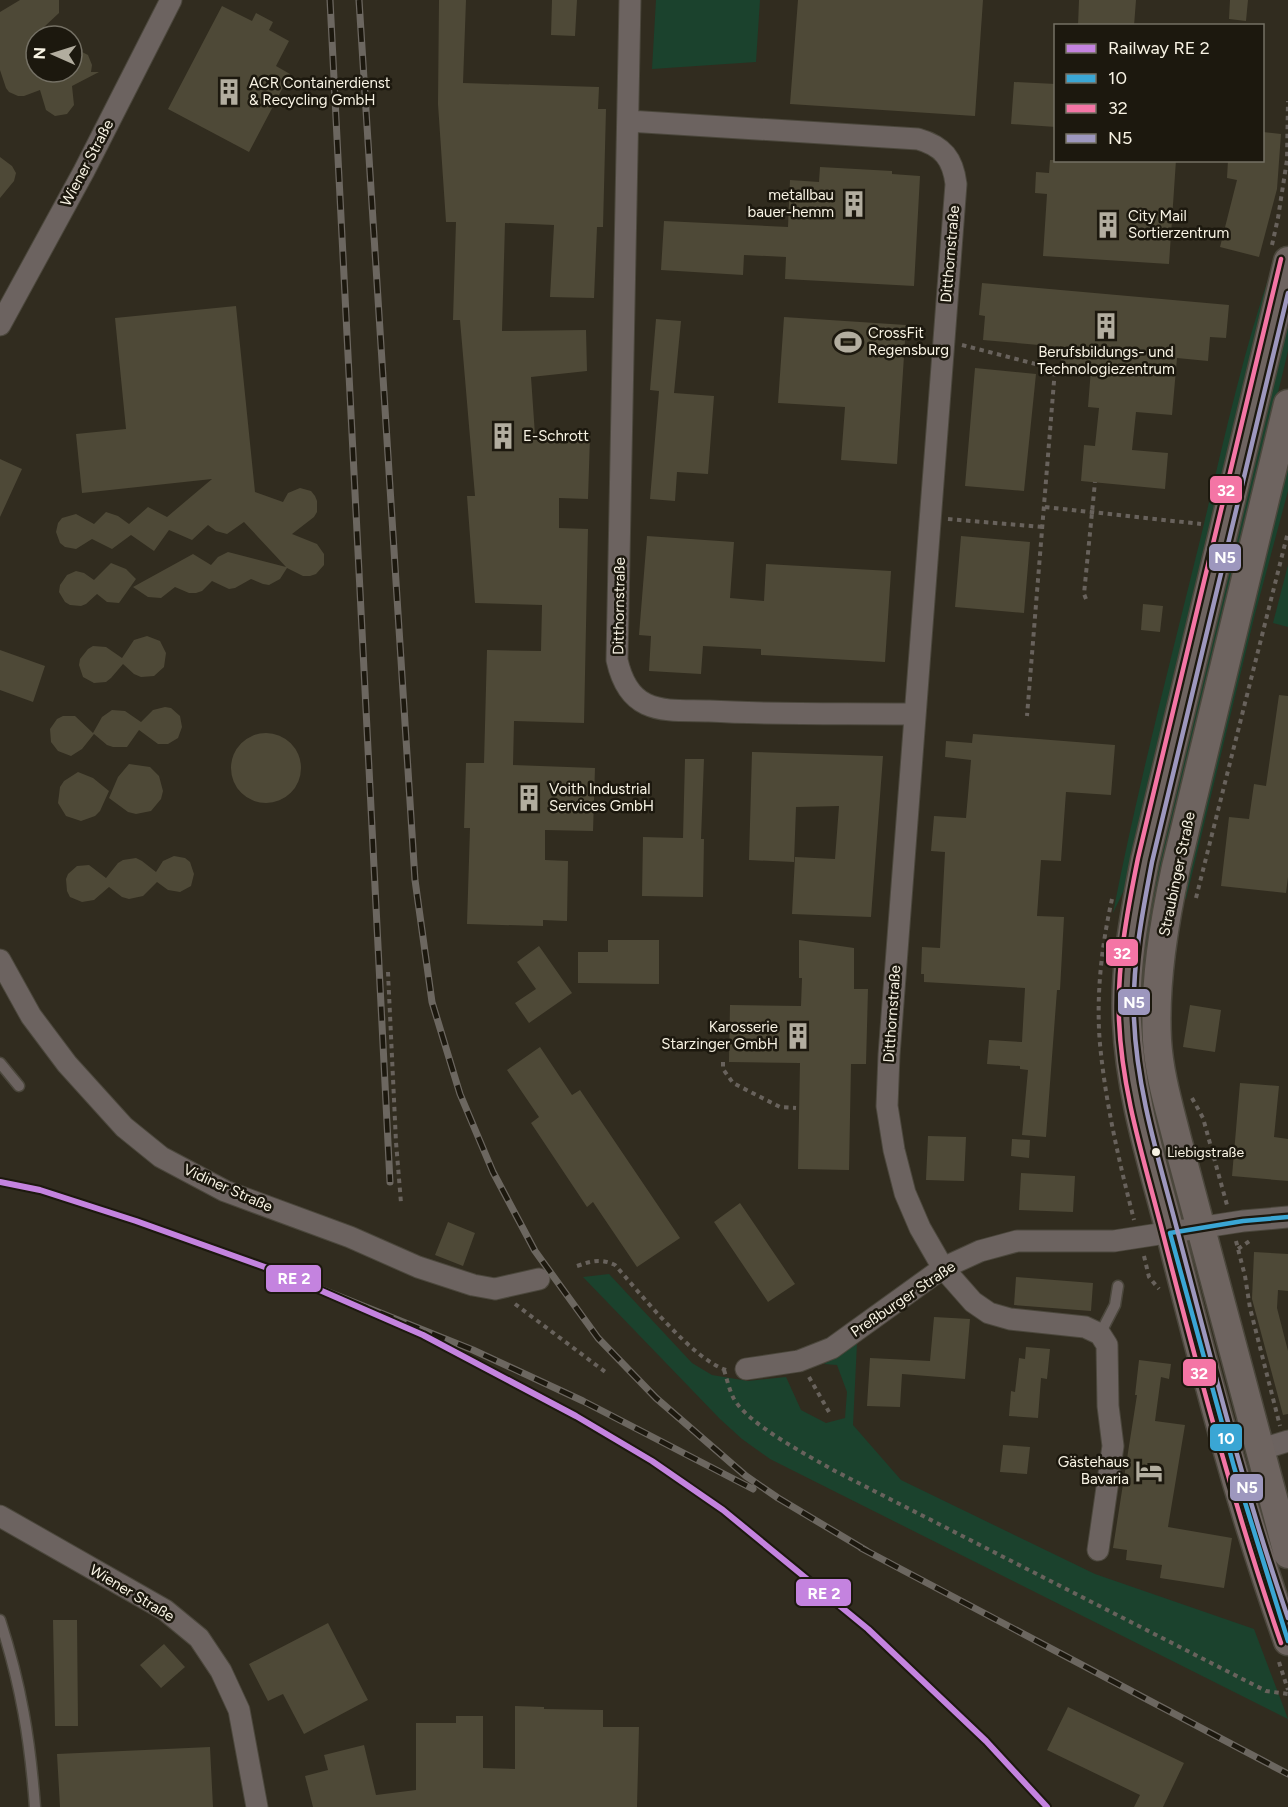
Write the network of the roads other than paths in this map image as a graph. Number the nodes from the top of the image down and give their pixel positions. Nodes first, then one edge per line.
1 (171, 0) edge
2 (630, 0) edge
3 (628, 121) junction
4 (1288, 261) edge
5 (0, 325) edge
6 (1288, 404) edge
7 (915, 714) junction
8 (0, 960) edge
9 (0, 1063) edge
10 (19, 1086) dead end
11 (1288, 1217) edge
12 (1202, 1229) junction
13 (1170, 1233) junction
14 (943, 1268) junction
15 (539, 1279) dead end
16 (1118, 1286) dead end
17 (1100, 1334) junction
18 (746, 1369) road end
19 (1276, 1444) edge
20 (0, 1516) edge
21 (1098, 1550) dead end
22 (1288, 1554) edge
23 (0, 1620) edge
24 (1288, 1641) edge
25 (34, 1807) edge
26 (257, 1807) edge

1 - 5 street, Wiener Straße
2 - 3 street, Ditthornstraße
3 - 7 street, Ditthornstraße
3 - 7 street, Ditthornstraße
4 - 13 main road
6 - 12 main road, Straubinger Straße
7 - 14 street, Ditthornstraße
8 - 15 street, Vidiner Straße
9 - 10 lane
11 - 12 street, Preßburger Straße
12 - 13 street, Preßburger Straße
12 - 19 main road, Straubinger Straße
13 - 14 street, Preßburger Straße
13 - 24 main road
14 - 17 street, Ditthornstraße
14 - 18 street, Preßburger Straße
16 - 17 lane
17 - 21 street
19 - 22 main road, Straubinger Straße
20 - 26 street, Wiener Straße
23 - 25 lane

